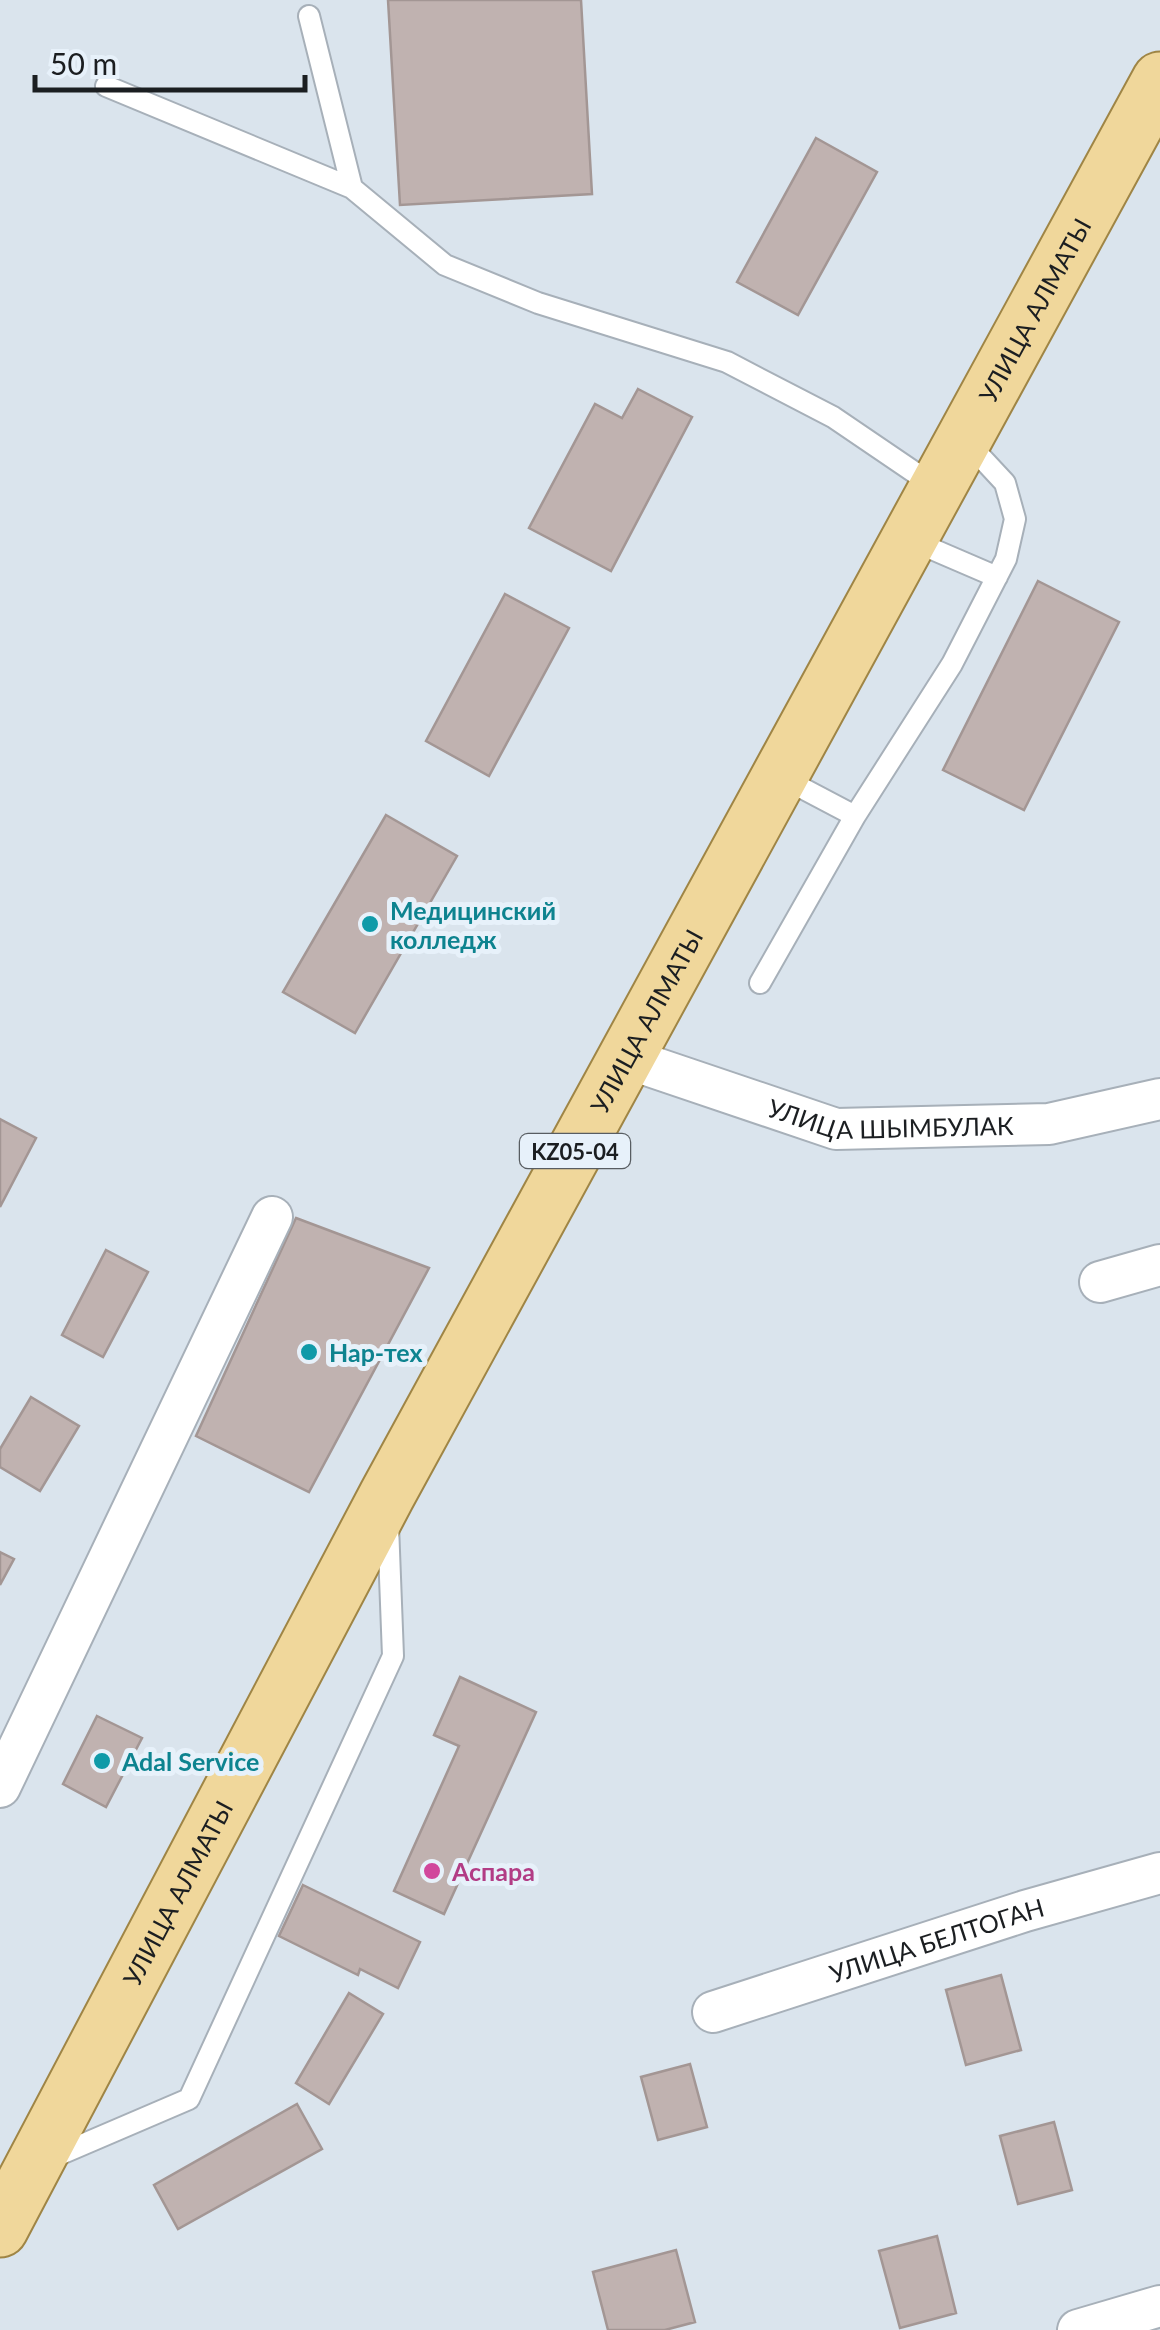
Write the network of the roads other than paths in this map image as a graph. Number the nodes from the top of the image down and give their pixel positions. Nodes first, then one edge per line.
1 (309, 16) dead end
2 (1160, 80) edge
3 (106, 86) dead end
4 (352, 188) junction
5 (964, 439) junction
6 (937, 488) junction
7 (909, 540) junction
8 (997, 577) junction
9 (780, 776) junction
10 (855, 816) junction
11 (760, 984) dead end
12 (626, 1058) junction
13 (1160, 1100) edge
14 (272, 1218) dead end
15 (1160, 1265) edge
16 (1100, 1282) dead end
17 (388, 1494) junction
18 (0, 1787) edge
19 (1160, 1873) edge
20 (714, 2012) dead end
21 (33, 2165) junction
22 (0, 2228) edge
23 (1158, 2314) edge
24 (1078, 2330) edge

1 - 4 lane
2 - 5 main road, УЛИЦА АЛМАТЫ / KZ05-04
3 - 4 lane
4 - 6 lane
5 - 6 main road, УЛИЦА АЛМАТЫ / KZ05-04
5 - 8 lane
6 - 7 main road, УЛИЦА АЛМАТЫ / KZ05-04
7 - 8 lane
7 - 9 main road, УЛИЦА АЛМАТЫ / KZ05-04
8 - 10 lane
9 - 10 lane
9 - 12 main road, УЛИЦА АЛМАТЫ / KZ05-04
10 - 11 lane
12 - 13 street, УЛИЦА ШЫМБУЛАК
12 - 17 main road, УЛИЦА АЛМАТЫ / KZ05-04
14 - 18 street
15 - 16 street
17 - 21 main road, УЛИЦА АЛМАТЫ / KZ05-04
17 - 21 lane
19 - 20 street, УЛИЦА БЕЛТОГАН
21 - 22 main road, УЛИЦА АЛМАТЫ / KZ05-04
23 - 24 street

